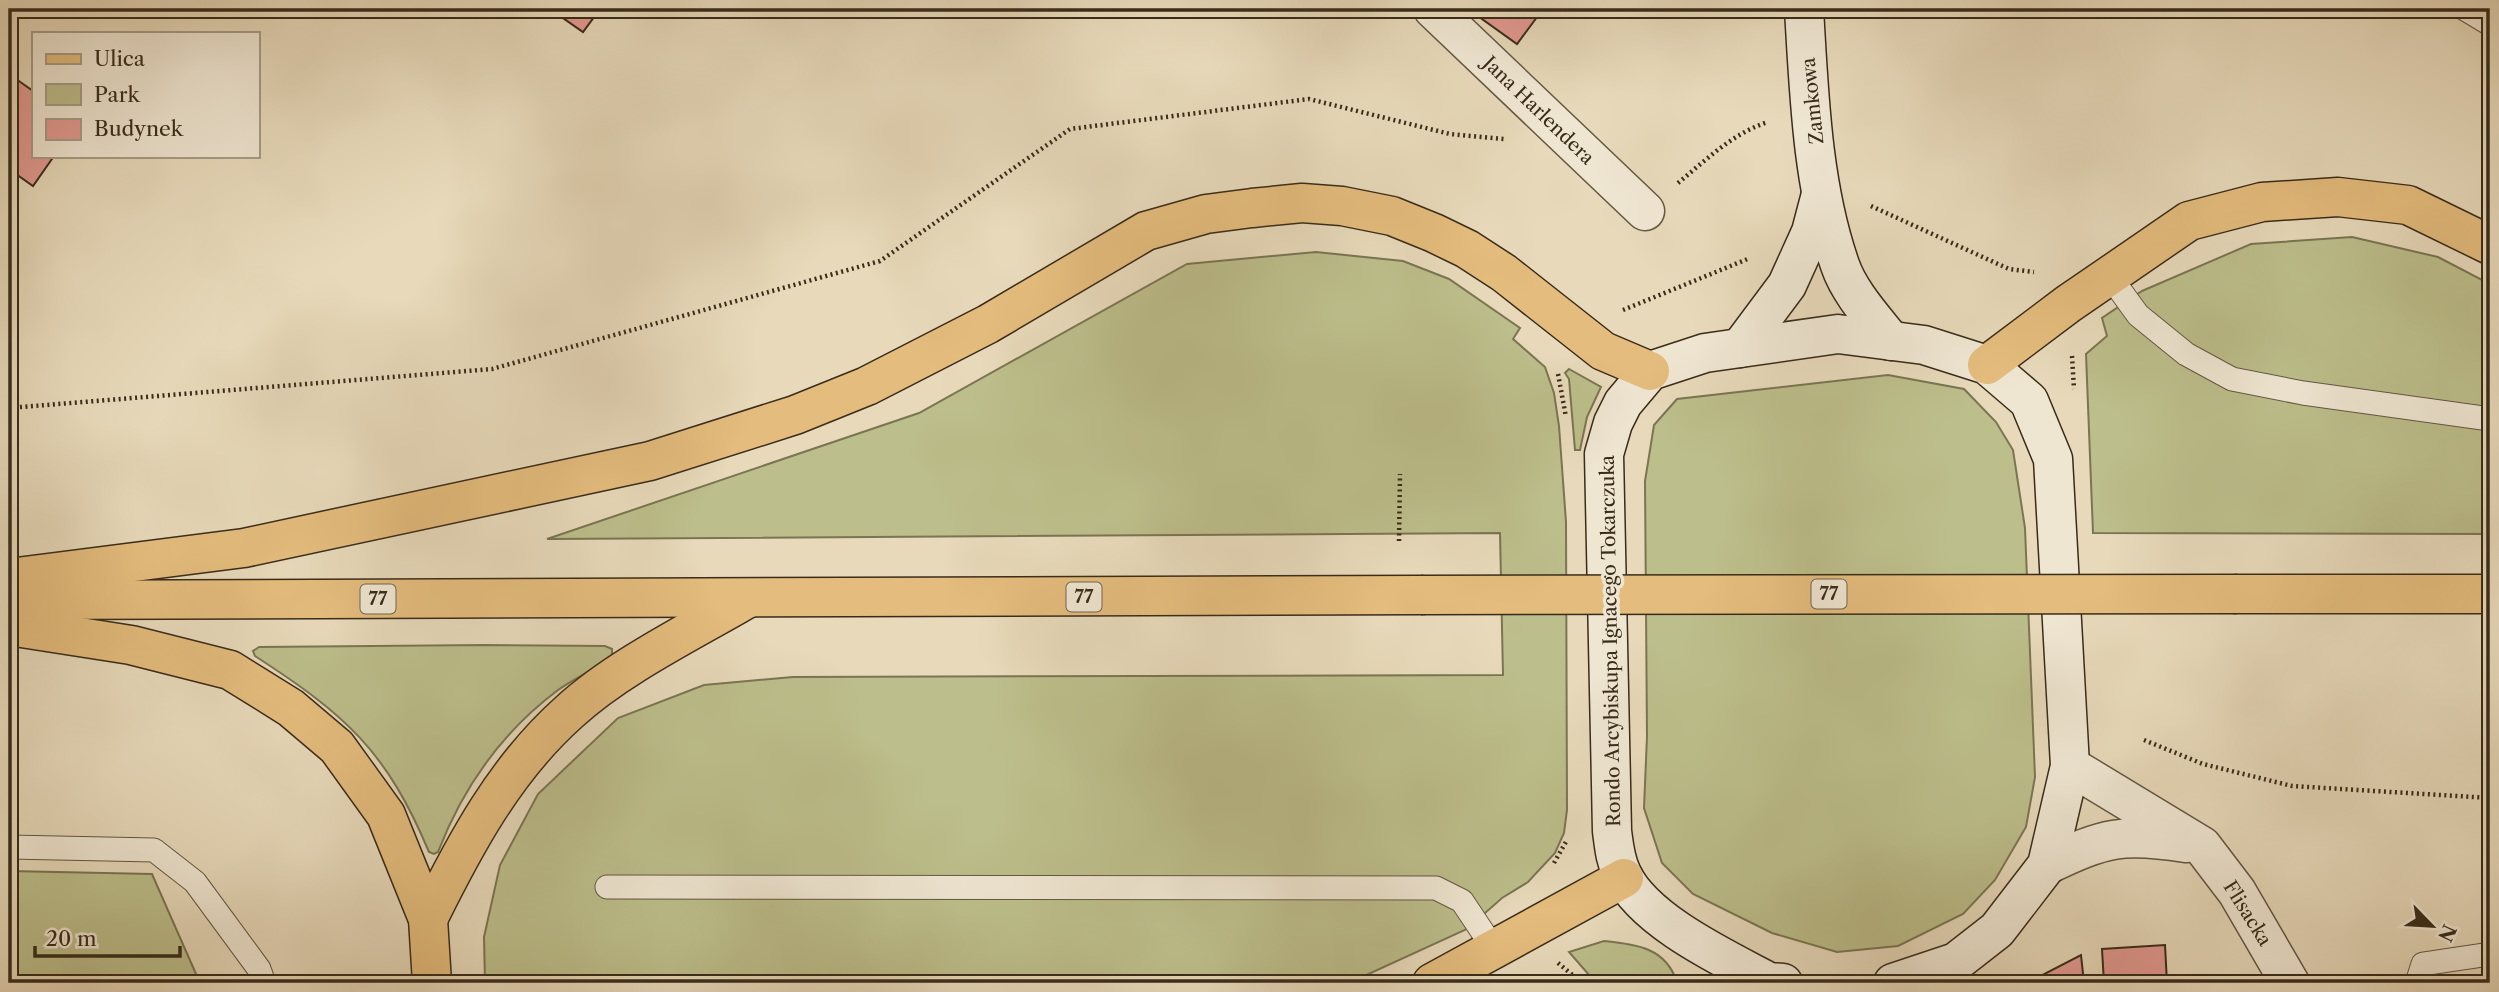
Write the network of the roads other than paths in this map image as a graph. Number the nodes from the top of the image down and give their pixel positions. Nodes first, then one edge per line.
1 (1433, 9) edge
2 (1804, 9) edge
3 (2465, 9) edge
4 (2490, 24) edge
5 (1822, 194) junction
6 (1645, 211) road end
7 (2490, 245) edge
8 (2109, 275) junction
9 (1891, 341) junction
10 (1740, 348) junction
11 (1987, 365) junction
12 (1650, 371) junction
13 (2490, 419) edge
14 (9, 578) edge
15 (2490, 594) edge
16 (747, 598) junction
17 (9, 600) edge
18 (9, 626) edge
19 (2070, 766) junction
20 (2202, 846) junction
21 (9, 847) edge
22 (2048, 865) junction
23 (1623, 878) junction
24 (607, 887) dead end
25 (428, 919) junction
26 (1494, 949) junction
27 (2490, 954) edge
28 (264, 983) edge
29 (432, 983) edge
30 (1432, 983) edge
31 (1773, 983) edge
32 (1893, 983) edge
33 (2290, 983) edge
34 (2417, 983) edge

1 - 6 main road, Jana Harlendera
2 - 5 main road, Zamkowa
3 - 4 lane
5 - 9 main road, Zamkowa
5 - 10 main road, Zamkowa
7 - 8 main road
8 - 11 main road
8 - 13 lane
9 - 10 main road
9 - 11 main road
10 - 12 main road
11 - 19 main road
12 - 14 main road
12 - 23 main road, Rondo Arcybiskupa Ignacego Tokarczuka
15 - 16 main road, 77, bridge
16 - 17 main road, 77
16 - 25 main road
18 - 25 main road
19 - 20 main road, Flisacka
19 - 22 main road
20 - 22 main road
20 - 33 main road, Flisacka
21 - 28 lane
22 - 32 main road
23 - 26 main road
23 - 31 main road
24 - 26 lane
25 - 29 main road
26 - 30 main road
27 - 34 lane

